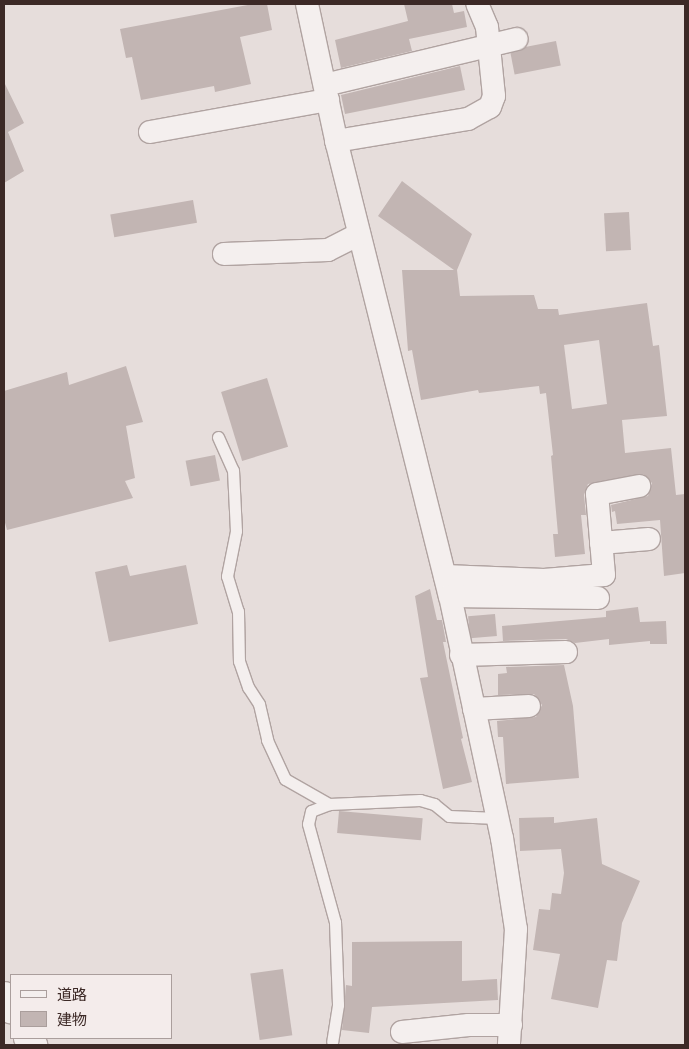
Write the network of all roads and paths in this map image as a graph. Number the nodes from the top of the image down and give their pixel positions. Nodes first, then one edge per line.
1 (307, 4) edge
2 (477, 4) edge
3 (517, 39) dead end
4 (489, 45) junction
5 (326, 93) junction
6 (150, 132) dead end
7 (336, 141) junction
8 (359, 234) junction
9 (224, 254) dead end
10 (218, 437) dead end
11 (639, 486) dead end
12 (649, 539) dead end
13 (601, 543) junction
14 (448, 586) junction
15 (598, 598) dead end
16 (566, 652) dead end
17 (460, 655) junction
18 (529, 706) dead end
19 (474, 709) junction
20 (329, 804) junction
21 (497, 818) junction
22 (4, 996) edge
23 (10, 1007) edge
24 (402, 1032) dead end
25 (510, 1035) edge
26 (332, 1042) dead end

1 - 5 street
2 - 4 street
3 - 4 street
4 - 5 street
4 - 7 street
5 - 6 street
5 - 7 street
7 - 8 street
8 - 9 street
8 - 14 street
10 - 20 lane
11 - 13 street
12 - 13 street
13 - 14 street
14 - 15 street
14 - 17 street
16 - 17 street
17 - 19 street
18 - 19 street
19 - 21 street
20 - 21 lane
20 - 26 lane
21 - 25 street
22 - 23 street
24 - 25 street

